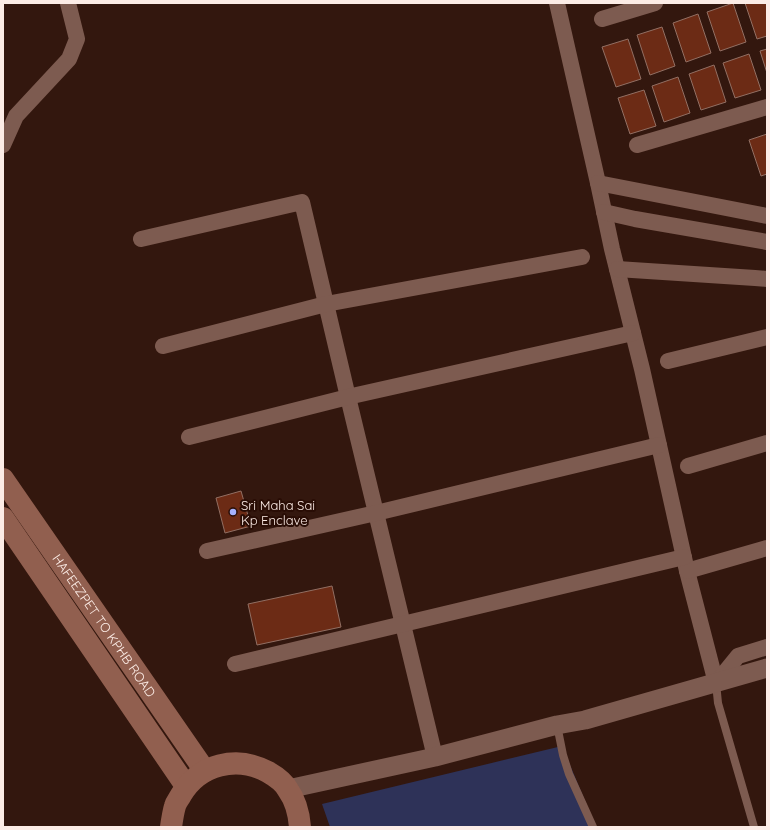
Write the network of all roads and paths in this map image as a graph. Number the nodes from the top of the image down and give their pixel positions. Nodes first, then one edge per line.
1 (68, 3) edge
2 (557, 3) edge
3 (655, 3) edge
4 (602, 19) dead end
5 (767, 107) edge
6 (3, 145) edge
7 (637, 145) dead end
8 (598, 183) junction
9 (604, 212) junction
10 (767, 216) edge
11 (142, 239) dead end
12 (767, 242) edge
13 (582, 257) dead end
14 (617, 269) junction
15 (767, 279) edge
16 (326, 304) junction
17 (633, 333) junction
18 (767, 336) edge
19 (163, 346) dead end
20 (668, 361) dead end
21 (348, 397) junction
22 (189, 437) dead end
23 (767, 443) edge
24 (658, 446) junction
25 (688, 466) dead end
26 (3, 479) edge
27 (376, 513) junction
28 (3, 518) edge
29 (767, 548) edge
30 (207, 551) dead end
31 (686, 564) junction
32 (402, 624) junction
33 (767, 647) edge
34 (235, 664) dead end
35 (767, 668) edge
36 (716, 683) junction
37 (557, 725) junction
38 (435, 757) junction
39 (205, 771) junction
40 (186, 786) junction
41 (288, 789) junction
42 (171, 827) edge
43 (300, 827) edge
44 (593, 827) edge
45 (754, 827) edge

1 - 6 street
2 - 8 street
3 - 4 street
5 - 7 street
8 - 9 street
8 - 10 street
9 - 12 street
9 - 14 street
11 - 16 street
13 - 16 street
14 - 15 street
14 - 17 street
16 - 19 street
16 - 21 street
17 - 21 street
17 - 24 street
18 - 20 street
21 - 22 street
21 - 27 street
23 - 25 street
24 - 27 street
24 - 31 street
26 - 39 main road, HAFEEZPET TO KPHB ROAD
27 - 30 street
27 - 32 street
28 - 40 main road, HAFEEZPET TO KPHB ROAD
29 - 31 street
31 - 32 street
31 - 36 street
32 - 34 street
32 - 38 street
33 - 36 street
35 - 36 street
36 - 37 street
36 - 45 lane
37 - 38 street
37 - 44 lane
38 - 41 street
39 - 40 main road
39 - 41 main road
40 - 42 main road
41 - 43 main road

